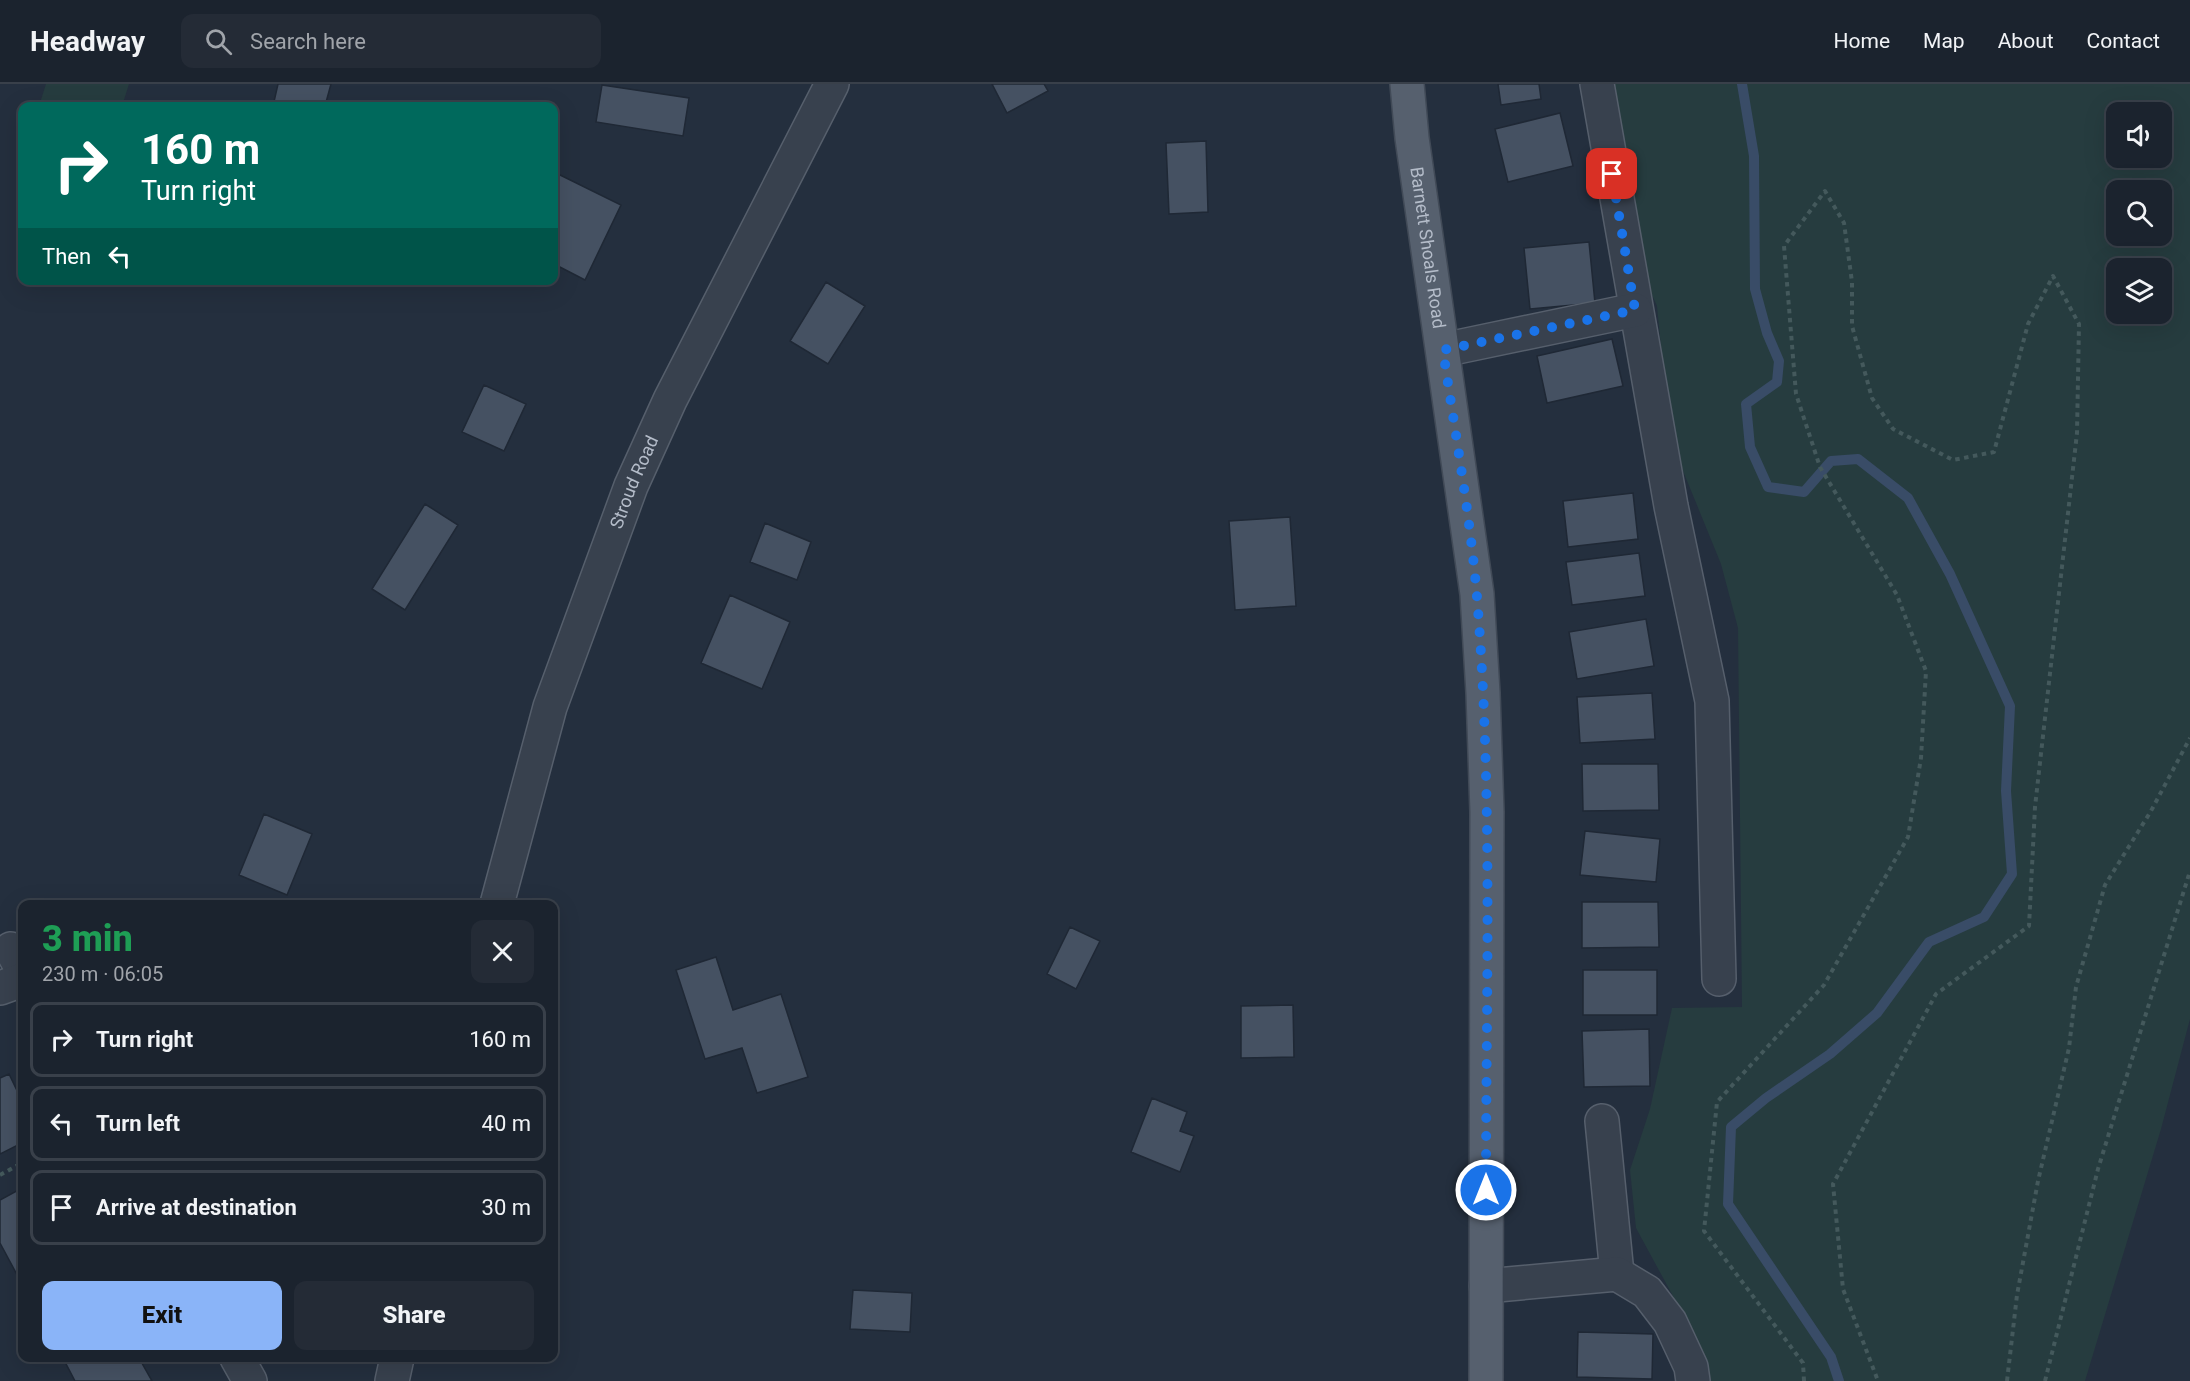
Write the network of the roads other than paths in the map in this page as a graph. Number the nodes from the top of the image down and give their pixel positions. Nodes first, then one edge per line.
1 (832, 84) edge
2 (1407, 84) edge
3 (1597, 84) edge
4 (1635, 310) junction
5 (1443, 350) junction
6 (498, 900) edge
7 (1719, 979) dead end
8 (18, 981) edge
9 (0, 988) edge
10 (1602, 1121) dead end
11 (1617, 1274) junction
12 (1486, 1286) junction
13 (239, 1362) edge
14 (395, 1362) edge
15 (250, 1381) edge
16 (392, 1381) edge
17 (1486, 1381) edge
18 (1693, 1381) edge

1 - 6 street, Stroud Road
2 - 5 main road, Barnett Shoals Road
3 - 4 street
4 - 5 street
4 - 7 street
5 - 12 main road, Barnett Shoals Road
8 - 9 street
10 - 11 street
11 - 12 street
11 - 18 street
12 - 17 main road, Barnett Shoals Road
13 - 15 street
14 - 16 street

